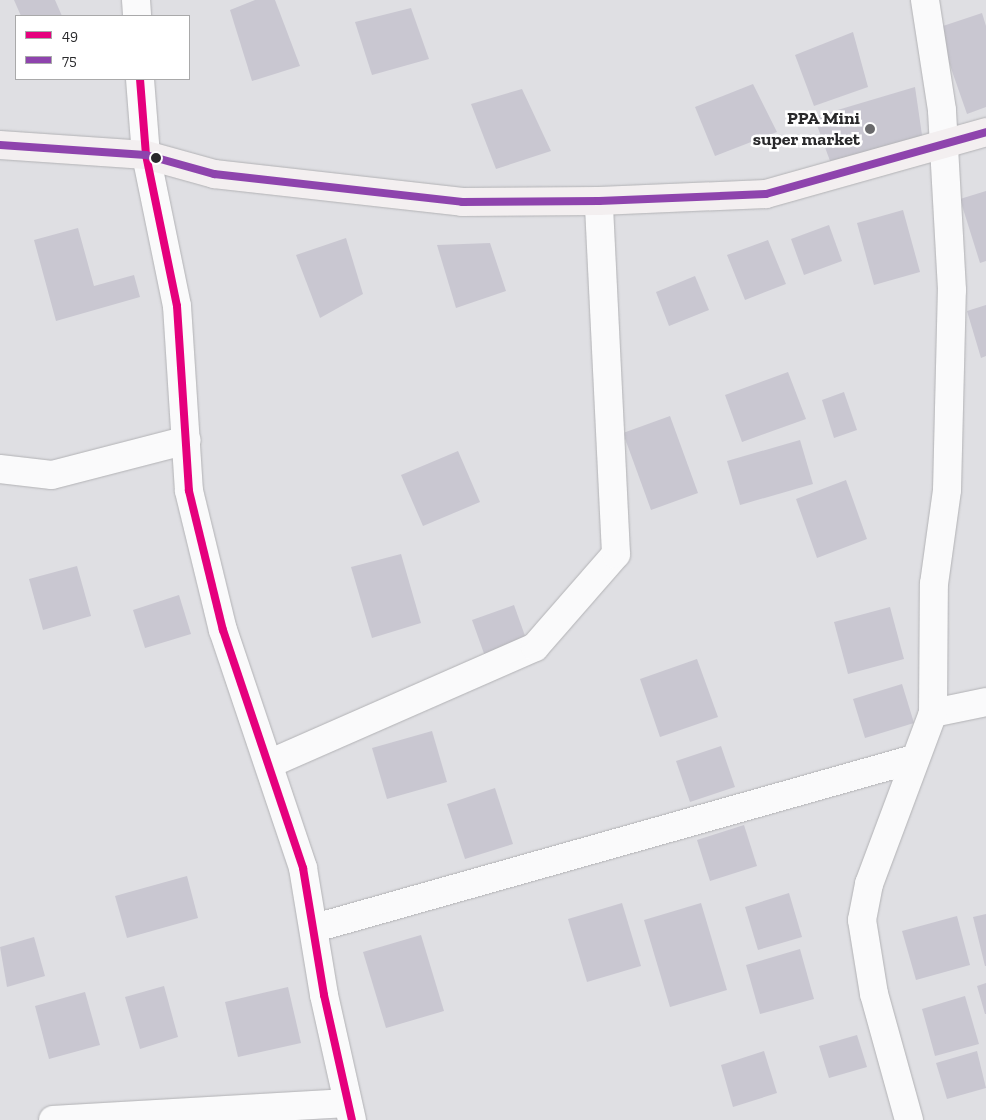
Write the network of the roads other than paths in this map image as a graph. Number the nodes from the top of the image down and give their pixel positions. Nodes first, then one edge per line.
1 (136, 0) edge
2 (926, 0) edge
3 (136, 15) edge
4 (140, 80) edge
5 (986, 132) edge
6 (944, 143) junction
7 (0, 145) edge
8 (146, 155) junction
9 (599, 200) junction
10 (187, 440) junction
11 (0, 469) edge
12 (986, 702) edge
13 (933, 713) junction
14 (914, 759) junction
15 (270, 763) junction
16 (315, 928) junction
17 (350, 1112) edge
18 (207, 1116) edge
19 (52, 1120) edge
20 (909, 1120) edge

1 - 3 street
2 - 6 street
4 - 8 street
5 - 6 main road
6 - 9 main road
6 - 13 street
7 - 8 main road
8 - 9 main road
8 - 10 street
9 - 15 street
10 - 11 street
10 - 15 street
12 - 13 street
13 - 14 street
14 - 16 street
14 - 20 street
15 - 16 street
16 - 17 street
17 - 18 street
18 - 19 street

